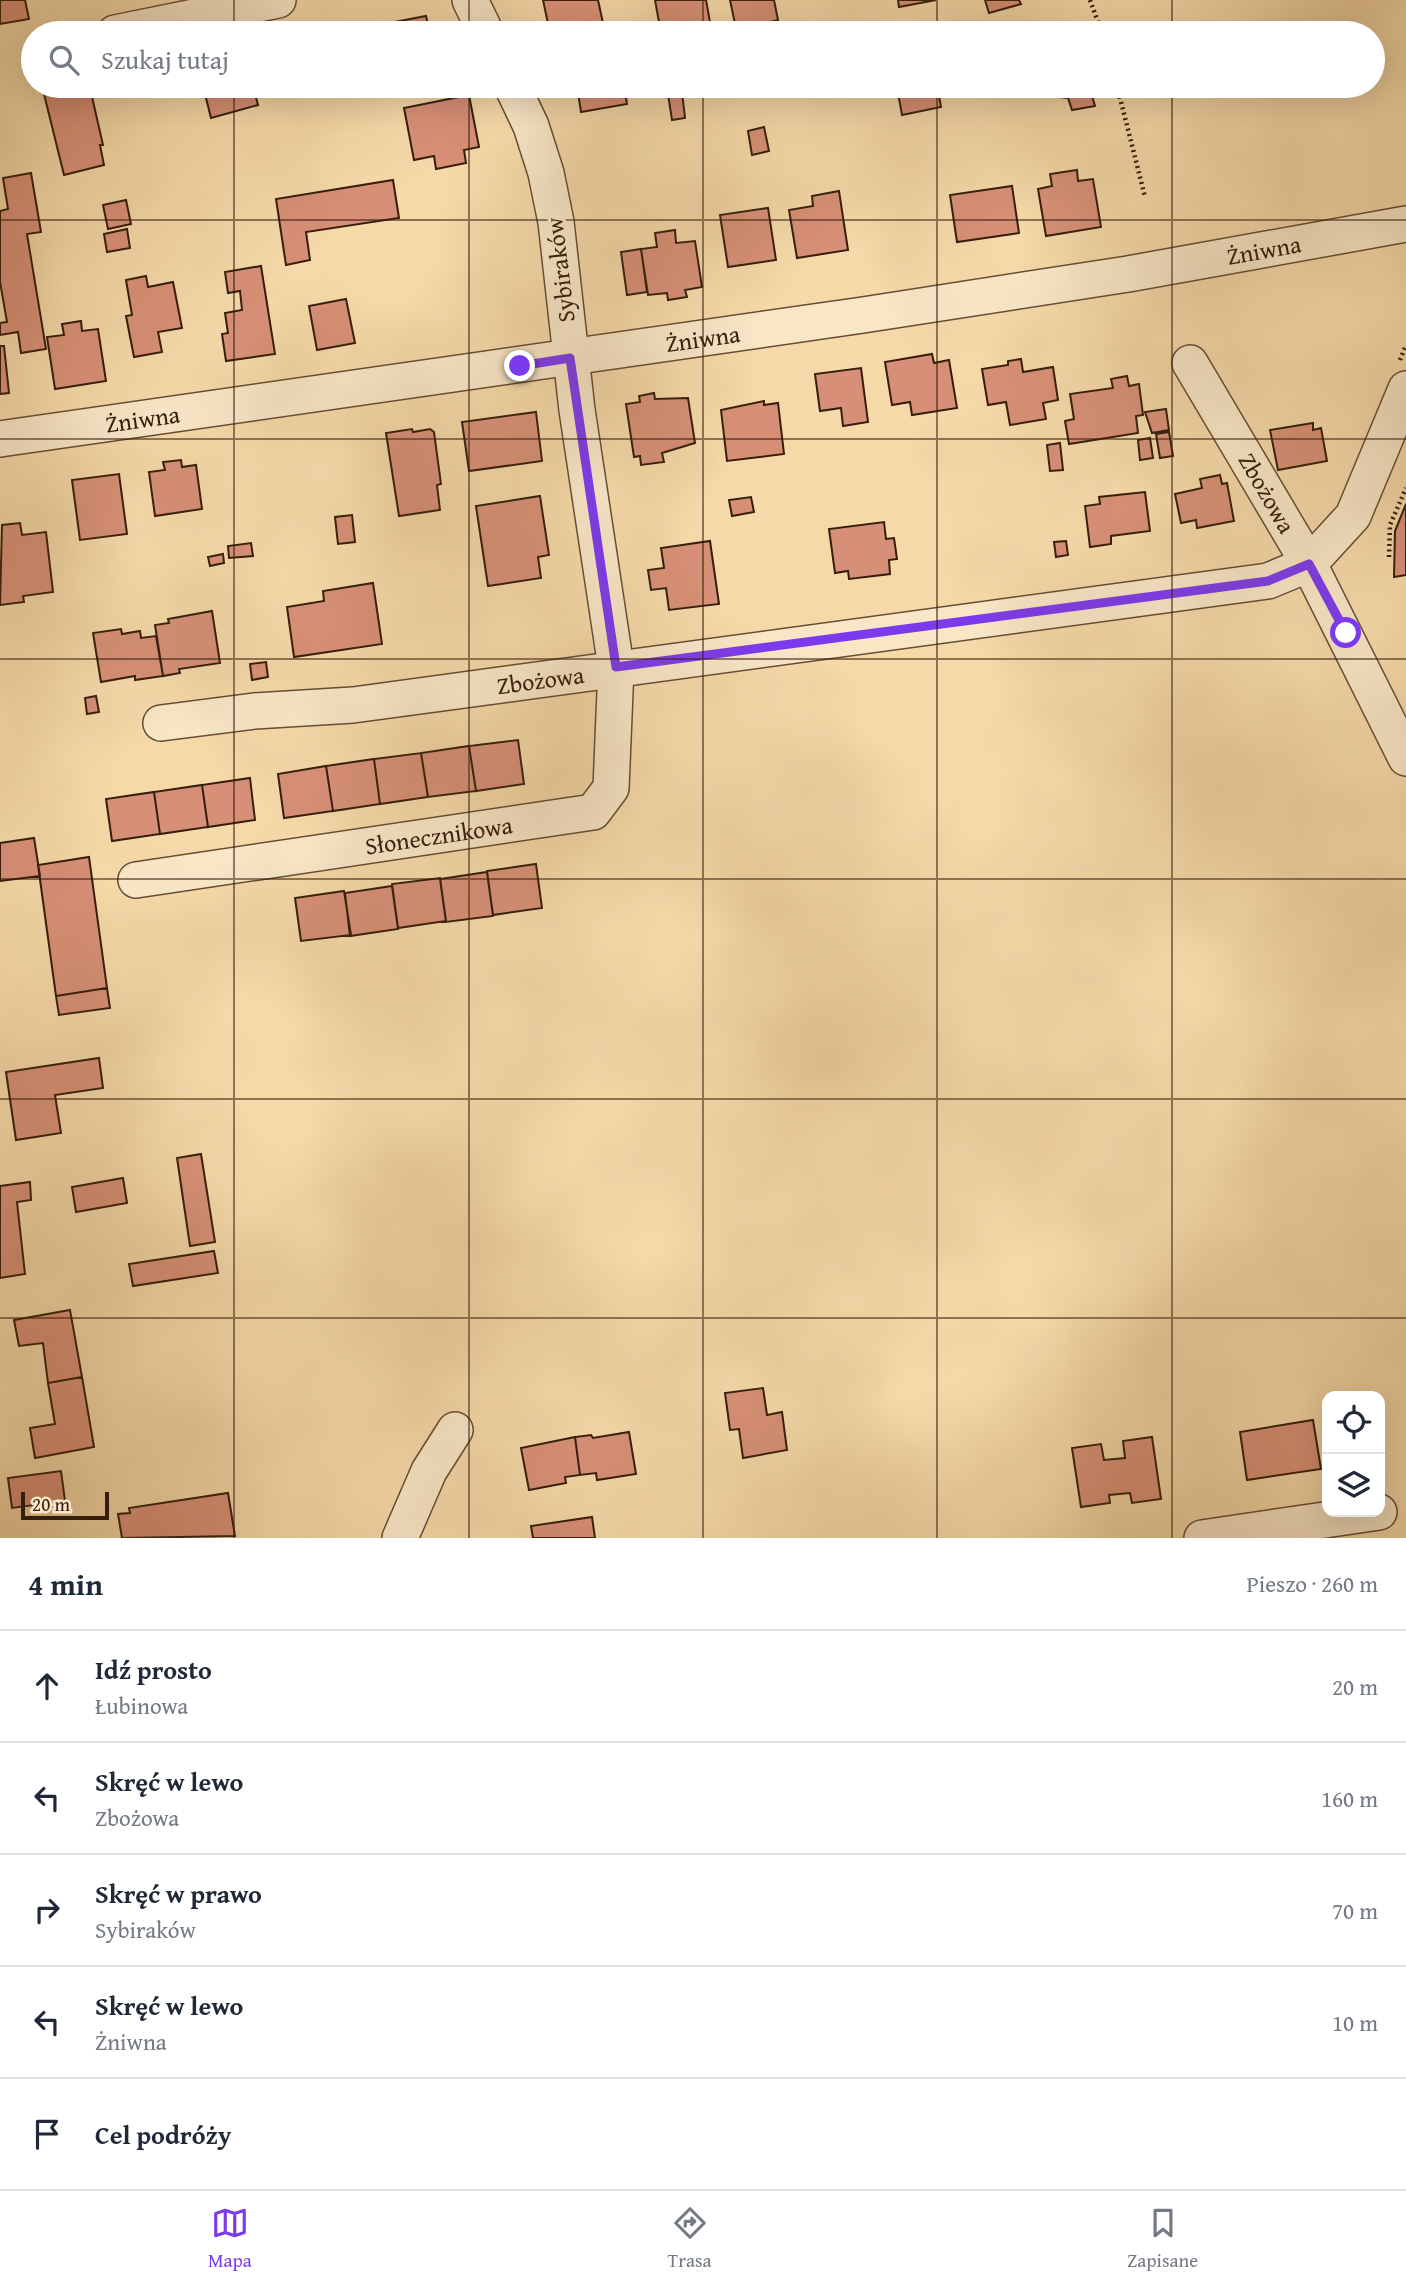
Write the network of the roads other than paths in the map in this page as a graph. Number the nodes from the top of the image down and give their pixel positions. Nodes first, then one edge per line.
1 (278, 0) edge
2 (470, 0) edge
3 (174, 21) edge
4 (480, 21) edge
5 (518, 98) edge
6 (1406, 224) edge
7 (570, 358) junction
8 (1190, 363) dead end
9 (1406, 389) edge
10 (0, 439) edge
11 (1309, 564) junction
12 (616, 667) junction
13 (161, 723) dead end
14 (1406, 758) edge
15 (136, 880) dead end
16 (455, 1430) dead end
17 (1406, 1508) edge
18 (1385, 1511) edge
19 (1345, 1517) edge
20 (400, 1538) edge
21 (1202, 1538) edge

1 - 3 street
2 - 4 street
5 - 7 street, Sybiraków
6 - 7 street, Żniwna
7 - 10 street, Żniwna
7 - 12 street, Sybiraków
8 - 11 street, Zbożowa
9 - 11 street
11 - 12 street, Zbożowa
11 - 14 street
12 - 13 street, Zbożowa
12 - 15 street, Słonecznikowa
16 - 20 street
17 - 18 street
19 - 21 street

